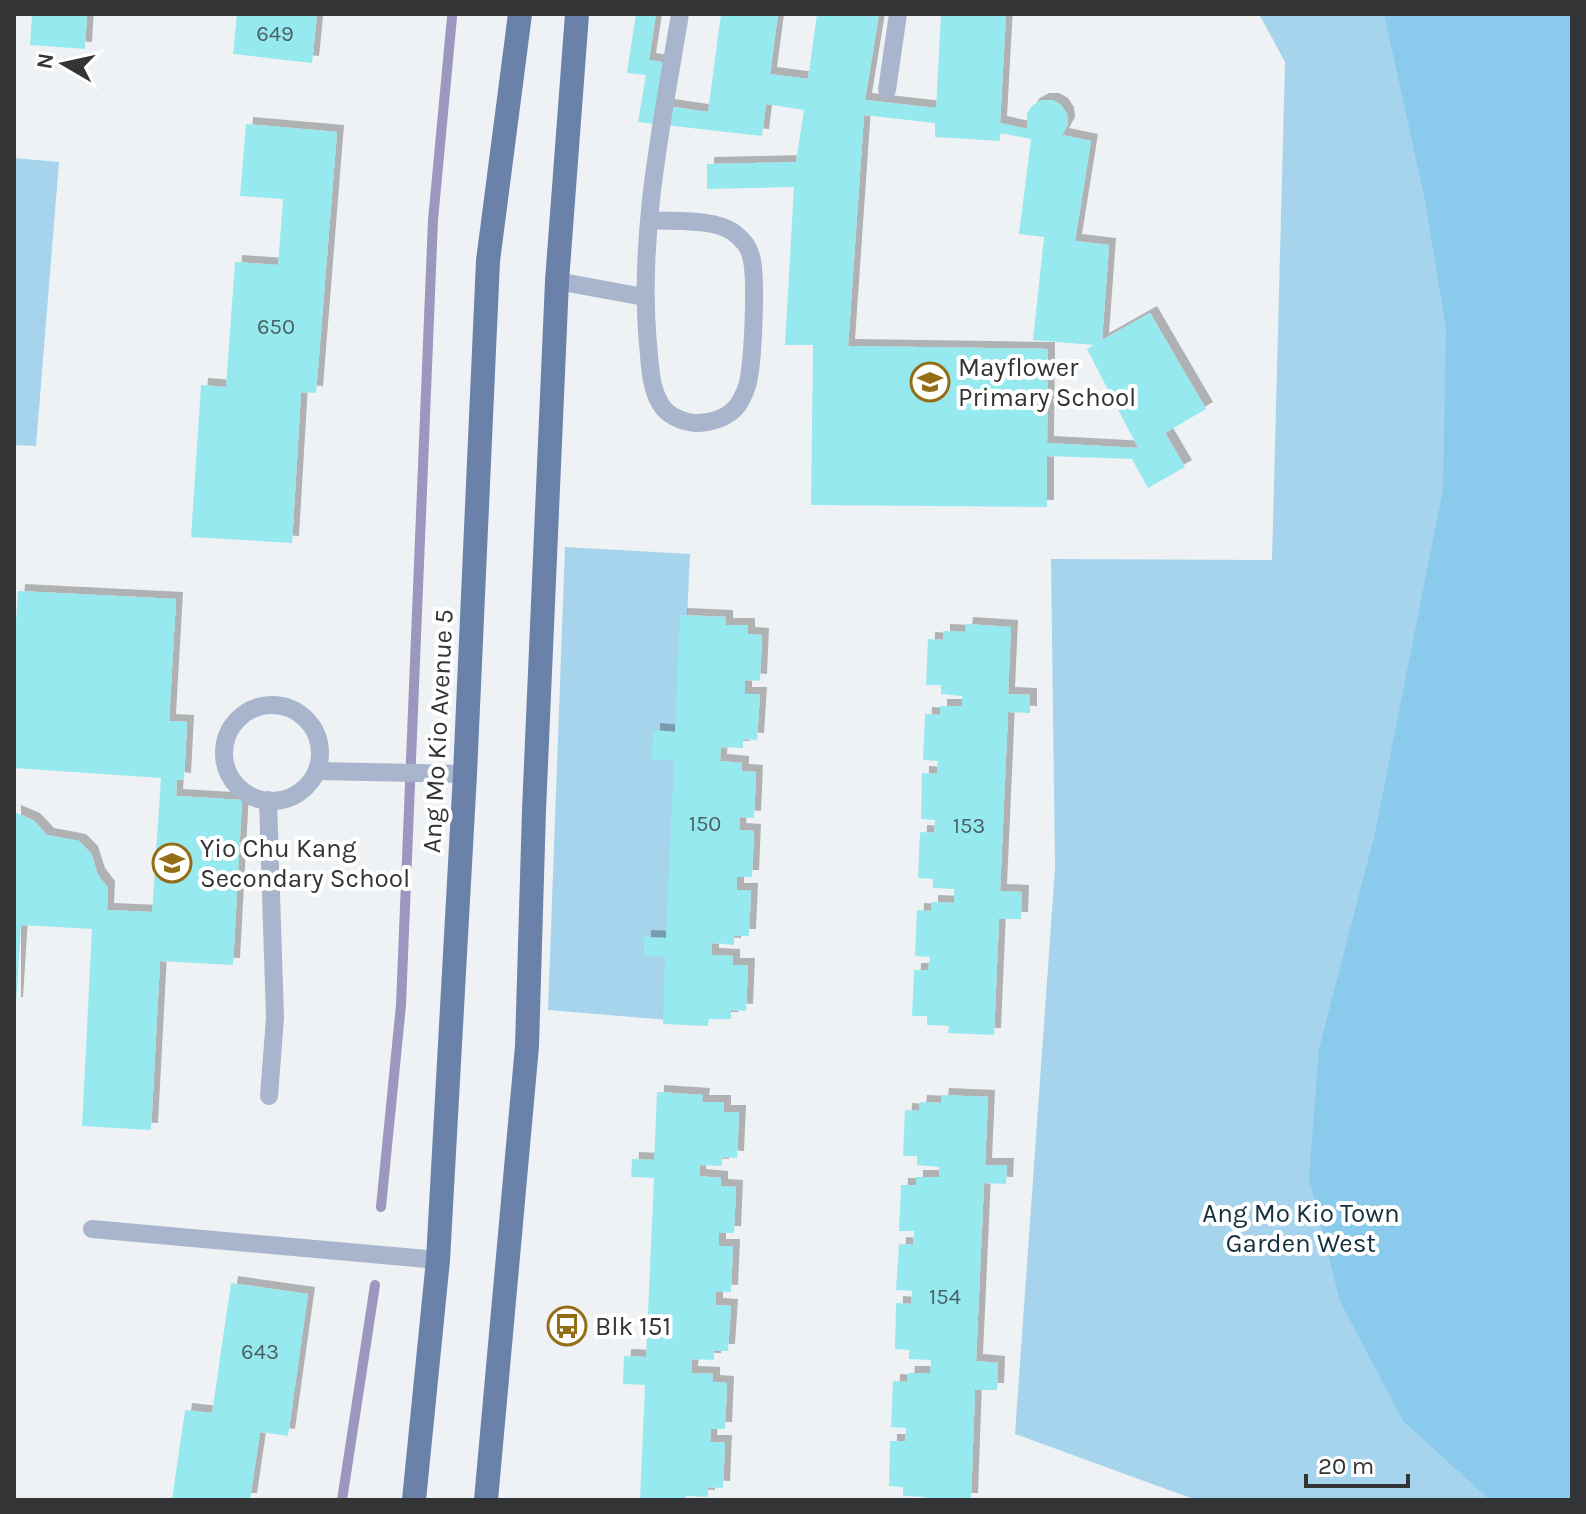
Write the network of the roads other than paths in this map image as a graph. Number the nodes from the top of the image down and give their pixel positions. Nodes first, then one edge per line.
1 (520, 14) edge
2 (577, 14) edge
3 (680, 14) edge
4 (898, 14) edge
5 (887, 90) dead end
6 (650, 220) junction
7 (557, 281) junction
8 (644, 297) junction
9 (317, 771) junction
10 (465, 774) junction
11 (268, 800) junction
12 (269, 1096) dead end
13 (92, 1229) dead end
14 (438, 1260) junction
15 (414, 1500) edge
16 (486, 1500) edge

1 - 10 main road, Ang Mo Kio Avenue 5
2 - 7 main road
3 - 6 lane
4 - 5 lane
6 - 8 lane
6 - 8 lane
7 - 8 lane
7 - 16 main road
9 - 10 lane
9 - 11 lane
9 - 11 lane
10 - 14 main road, Ang Mo Kio Avenue 5
11 - 12 lane
13 - 14 lane
14 - 15 main road, Ang Mo Kio Avenue 5

